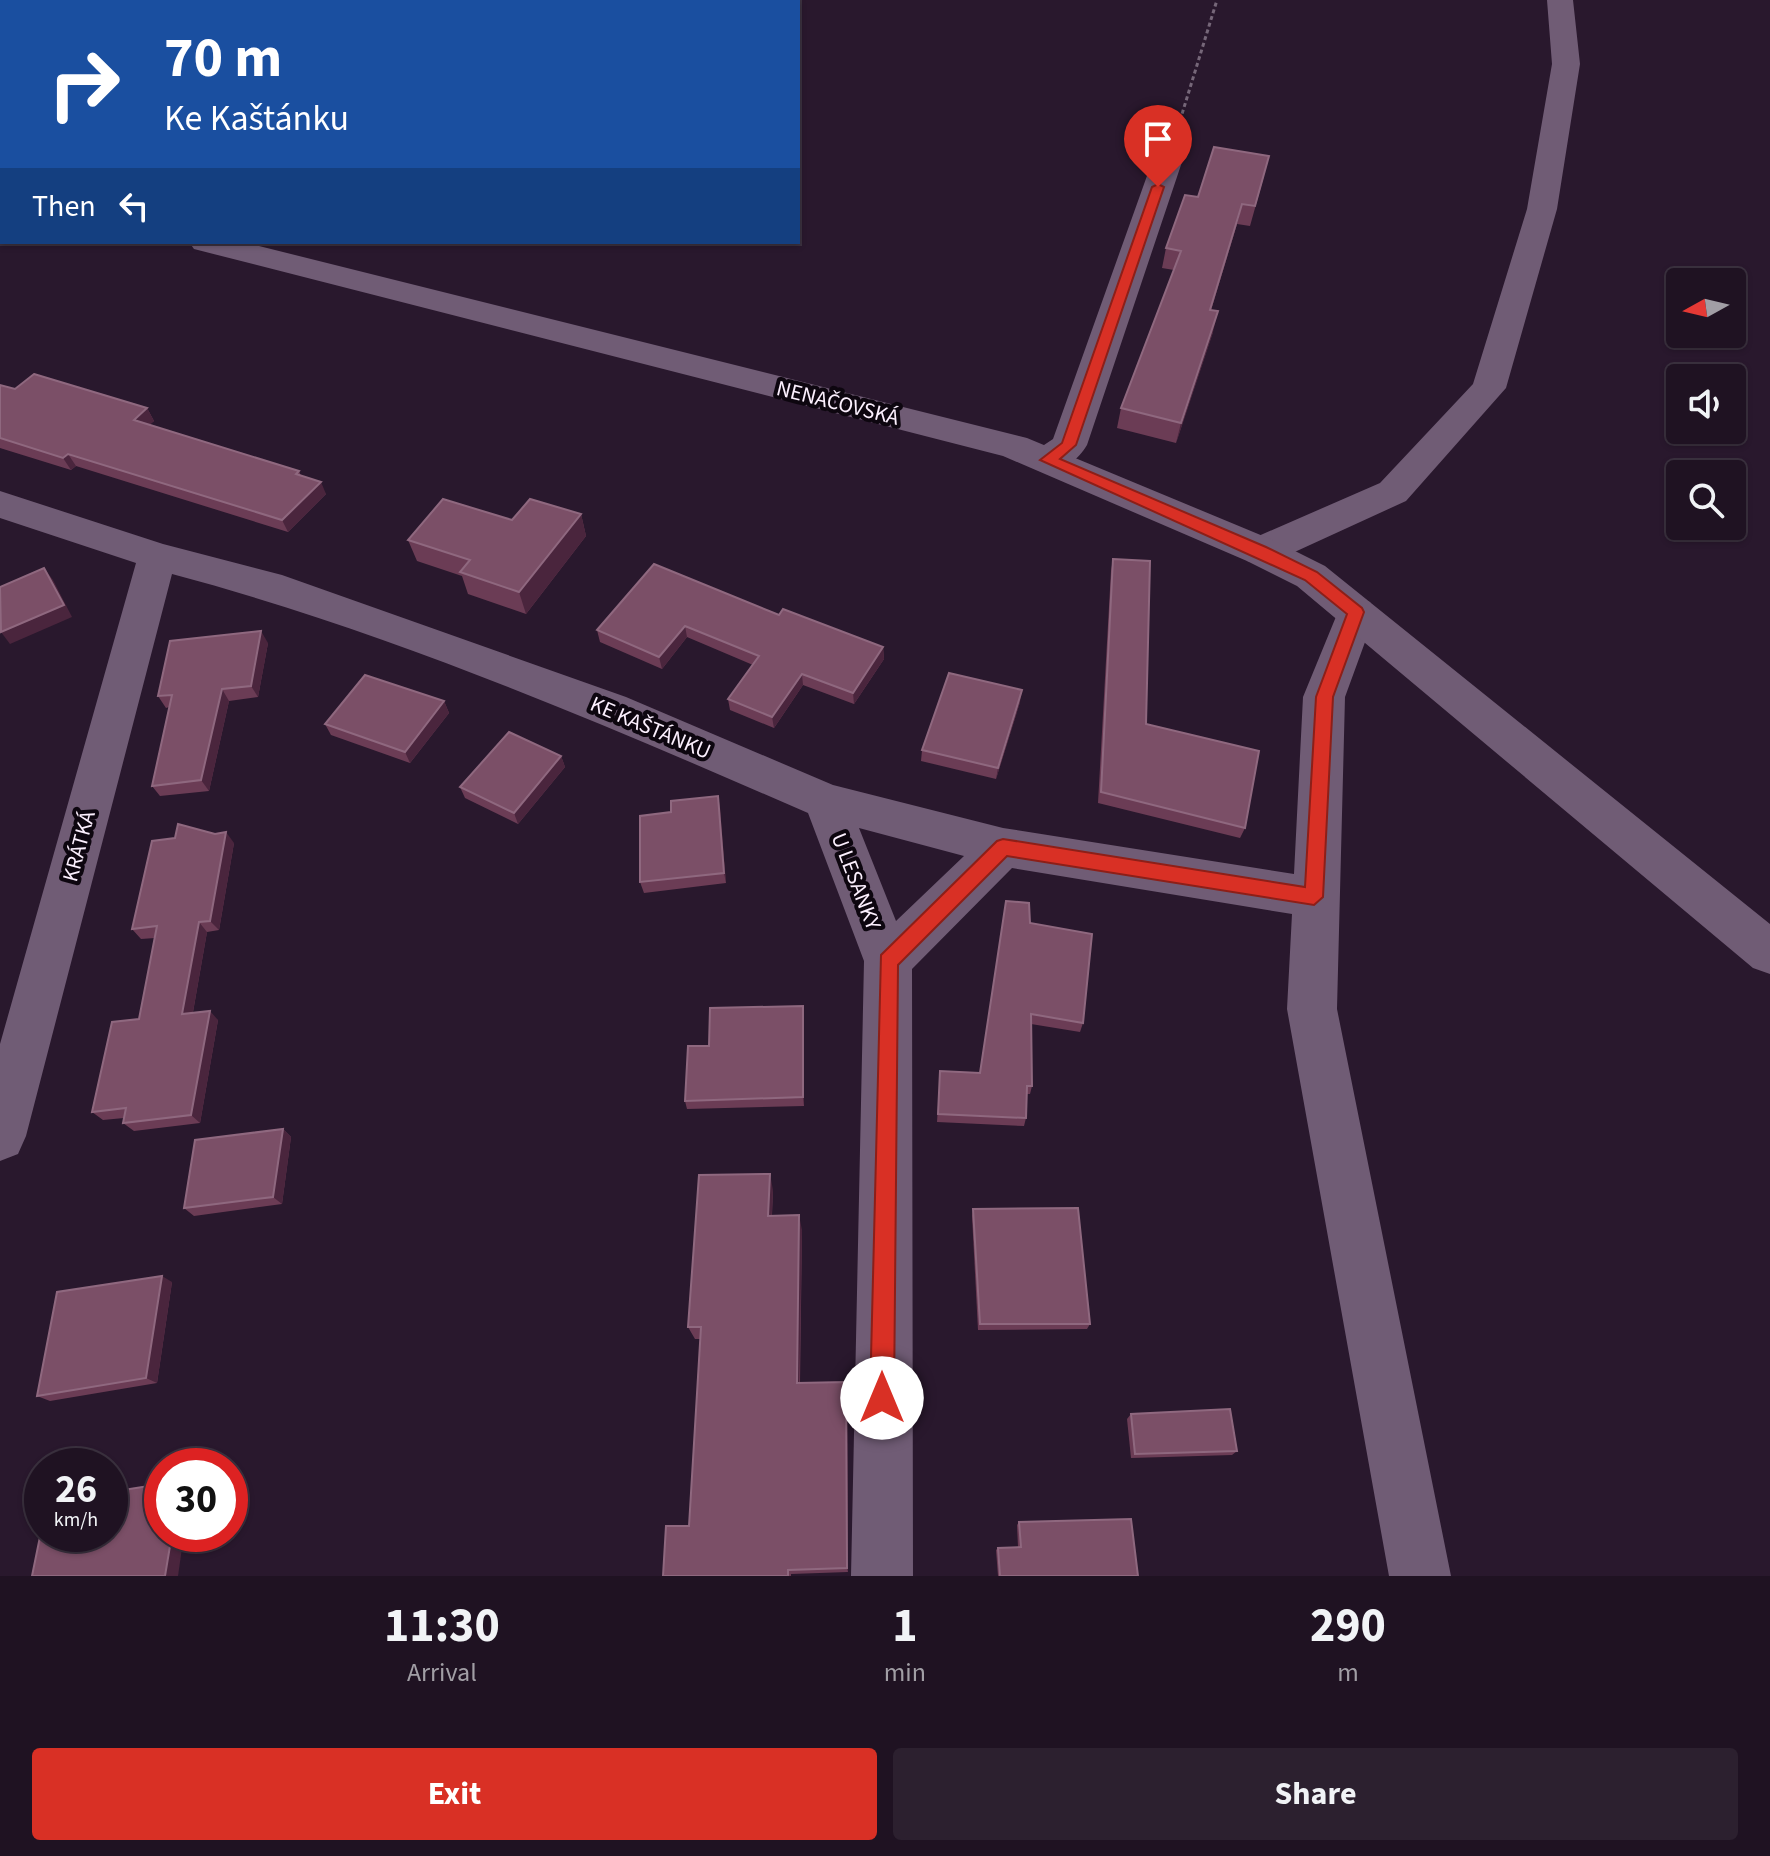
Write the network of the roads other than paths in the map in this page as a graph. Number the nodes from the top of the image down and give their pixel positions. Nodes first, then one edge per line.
1 (1560, 0) edge
2 (1168, 159) road end
3 (213, 244) edge
4 (1048, 460) junction
5 (0, 504) edge
6 (1261, 551) junction
7 (157, 556) junction
8 (1356, 612) junction
9 (826, 801) junction
10 (1003, 847) junction
11 (1314, 897) junction
12 (1770, 953) edge
13 (888, 961) junction
14 (0, 1136) edge
15 (882, 1576) edge
16 (1420, 1576) edge

1 - 6 street
2 - 4 street
3 - 4 street, NENAČOVSKÁ
4 - 6 street, NENAČOVSKÁ
5 - 7 street, KE KAŠTÁNKU
6 - 8 street, NENAČOVSKÁ
7 - 9 street, KE KAŠTÁNKU
7 - 14 street, KRÁTKÁ
8 - 11 street
8 - 12 street, NENAČOVSKÁ
9 - 10 street, KE KAŠTÁNKU
9 - 13 street, U LESANKY
10 - 11 street, KE KAŠTÁNKU
10 - 13 street, U LESANKY
11 - 16 street
13 - 15 street, U LESANKY

